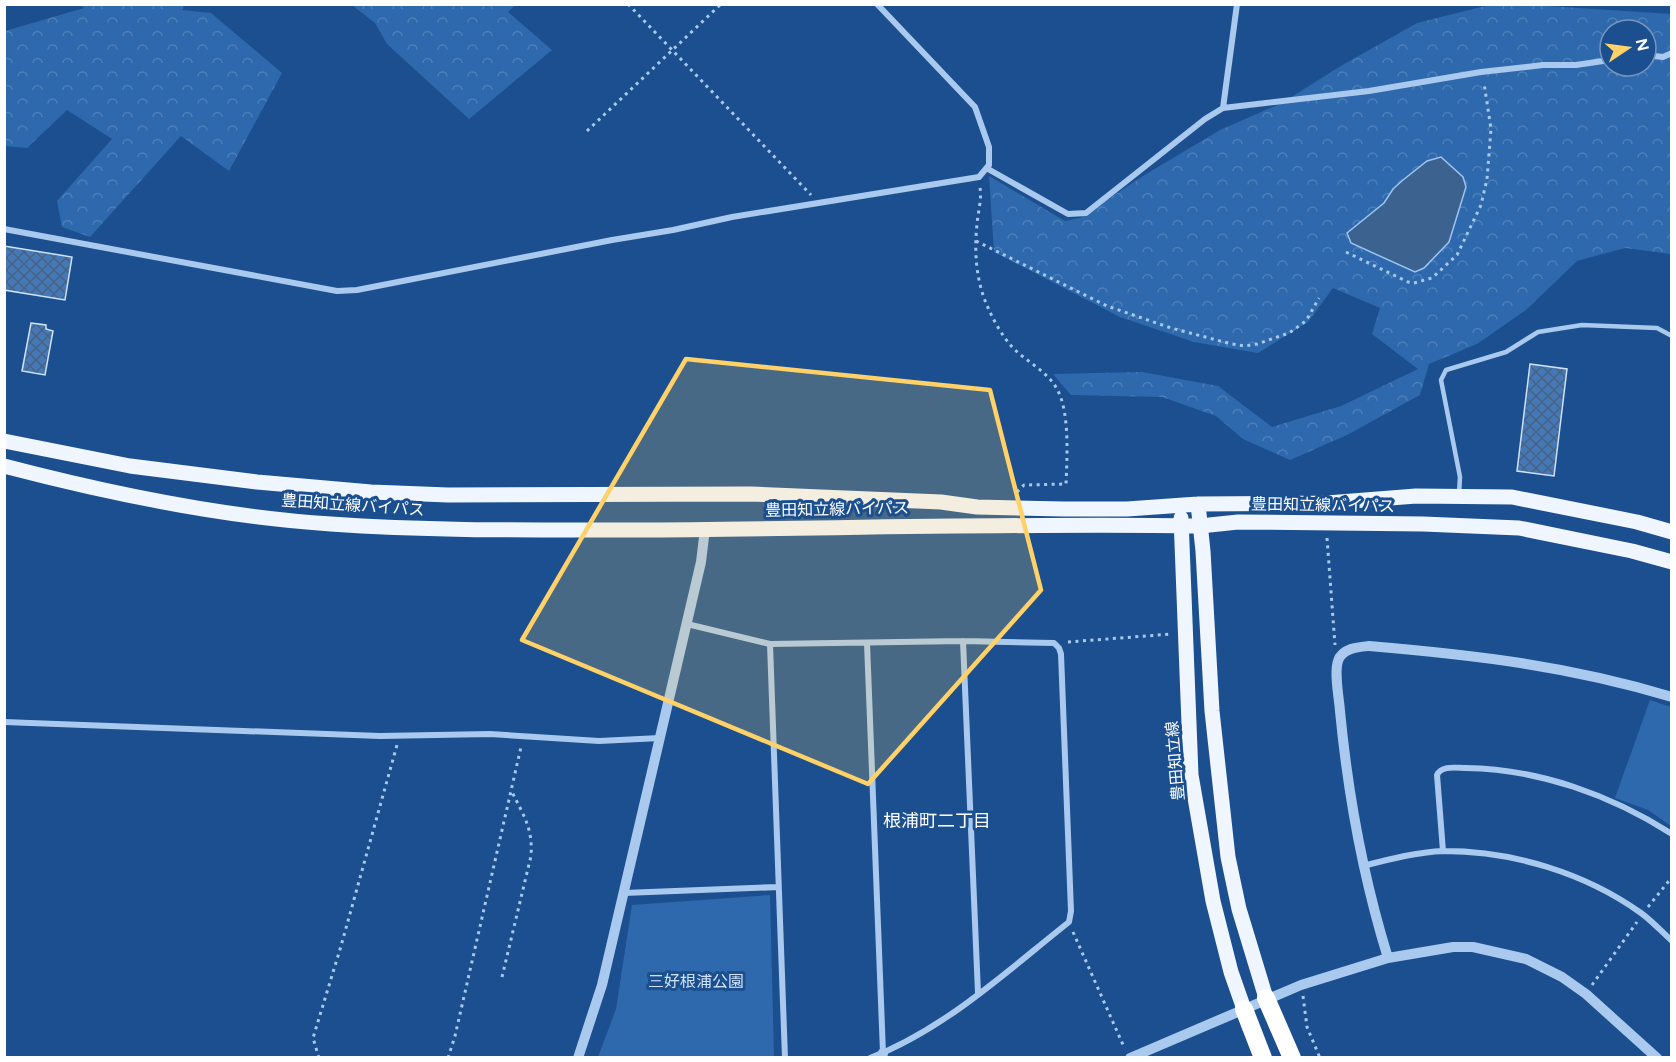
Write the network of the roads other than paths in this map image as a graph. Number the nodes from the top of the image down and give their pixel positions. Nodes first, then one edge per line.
1 (877, 4) edge
2 (1237, 4) edge
3 (1598, 62) edge
4 (1223, 108) junction
5 (988, 169) junction
6 (4, 229) edge
7 (1671, 336) edge
8 (4, 441) edge
9 (4, 466) edge
10 (1459, 496) junction
11 (1198, 504) junction
12 (1181, 505) junction
13 (1181, 526) junction
14 (1200, 526) junction
15 (705, 529) junction
16 (1671, 532) edge
17 (1671, 562) edge
18 (687, 624) junction
19 (963, 641) junction
20 (867, 643) junction
21 (770, 644) junction
22 (1671, 697) edge
23 (4, 722) edge
24 (662, 738) junction
25 (1671, 834) edge
26 (1443, 851) junction
27 (1364, 866) junction
28 (778, 887) junction
29 (624, 893) junction
30 (1671, 941) edge
31 (1388, 958) junction
32 (978, 993) junction
33 (1266, 998) junction
34 (1244, 1009) junction
35 (882, 1055) edge
36 (578, 1058) edge
37 (785, 1058) edge
38 (870, 1058) edge
39 (1130, 1058) edge
40 (1263, 1058) edge
41 (1292, 1058) edge
42 (1657, 1058) edge

1 - 5 street
2 - 4 street
3 - 4 street
4 - 5 street
5 - 6 street
7 - 10 lane
8 - 12 main road, 豊田知立線バイパス
9 - 15 main road, 豊田知立線バイパス
10 - 11 main road, 豊田知立線バイパス
10 - 16 main road, 豊田知立線バイパス
11 - 12 main road, 豊田知立線バイパス
11 - 14 main road
12 - 13 main road, 豊田知立線
13 - 14 main road, 豊田知立線バイパス
13 - 15 main road, 豊田知立線バイパス
13 - 34 main road, 豊田知立線
14 - 17 main road, 豊田知立線バイパス
14 - 33 main road
15 - 18 street
18 - 21 street
18 - 24 street
19 - 20 street
19 - 32 street
19 - 32 street
20 - 21 street
20 - 35 street
21 - 28 street
22 - 27 street
23 - 24 street
24 - 29 street
25 - 26 street
26 - 27 street
26 - 30 street
27 - 31 street
28 - 29 street
28 - 37 street
29 - 36 street
31 - 33 street
31 - 42 street
32 - 35 street
33 - 34 street
33 - 41 highway
34 - 39 street
34 - 40 highway
35 - 38 street

